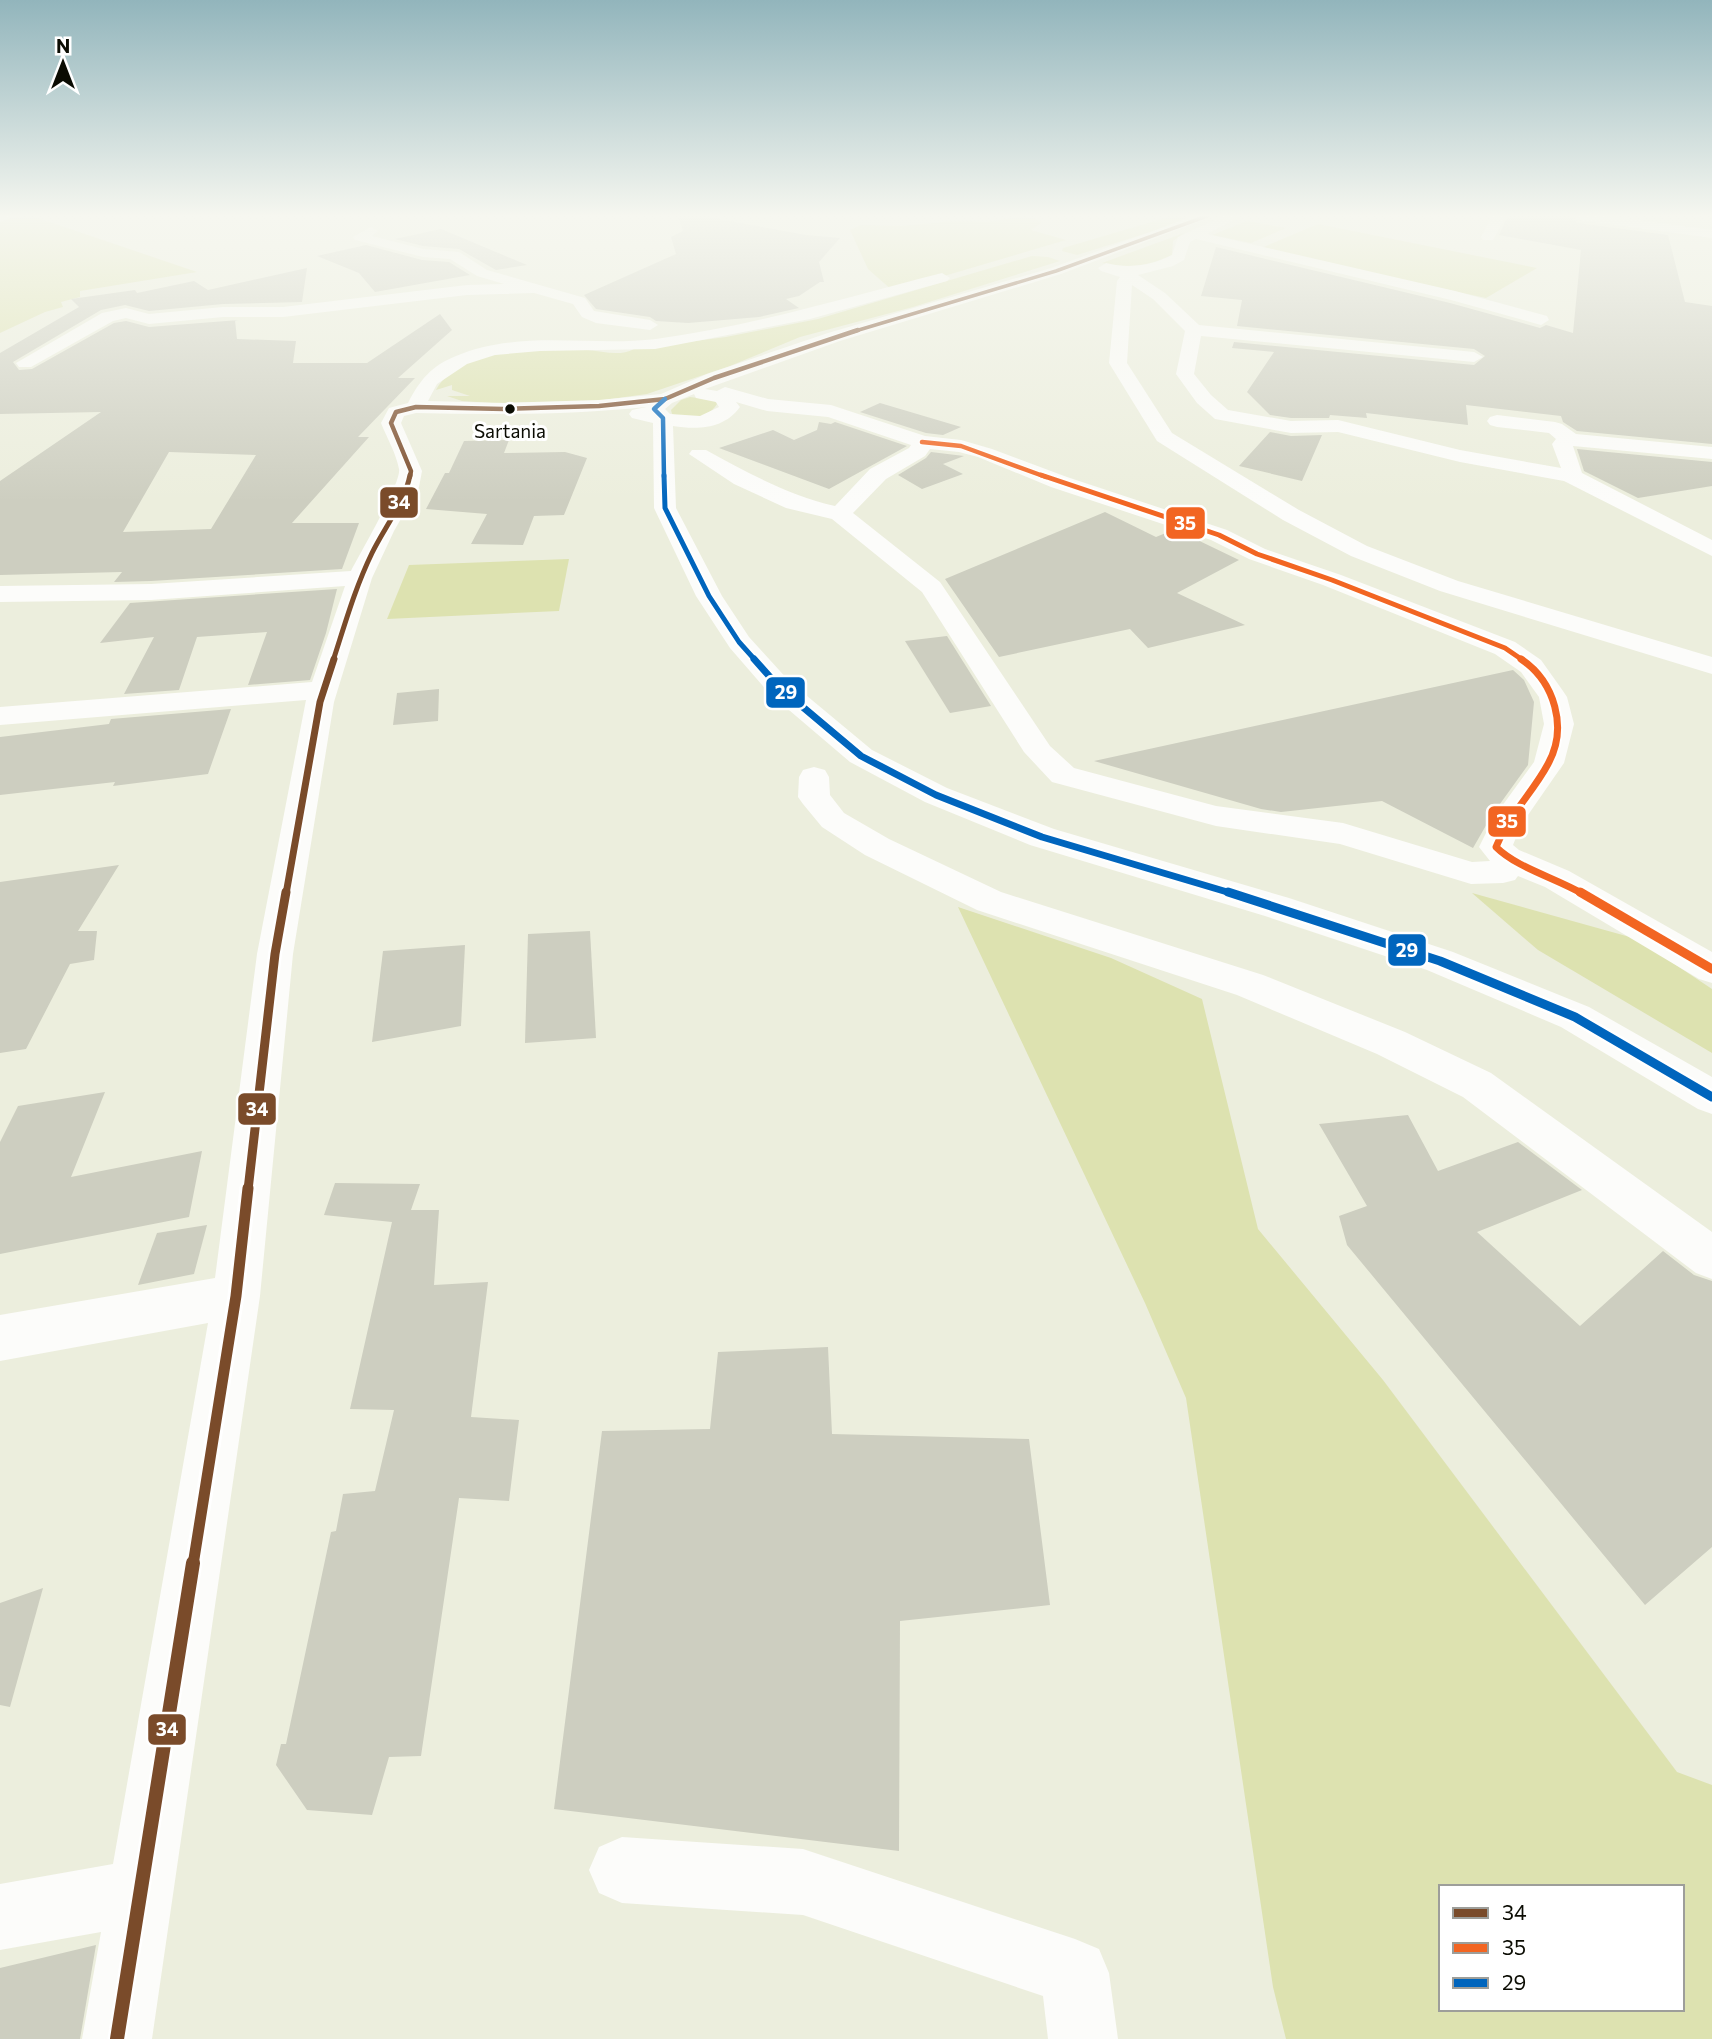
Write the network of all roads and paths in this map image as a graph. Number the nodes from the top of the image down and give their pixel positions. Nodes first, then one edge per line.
1 (290, 311) edge
2 (586, 311) edge
3 (820, 311) edge
4 (921, 311) edge
5 (1122, 311) edge
6 (1175, 311) edge
7 (1514, 311) edge
8 (1541, 320) dead end
9 (1194, 330) junction
10 (722, 332) junction
11 (1474, 358) dead end
12 (25, 363) dead end
13 (747, 367) junction
14 (724, 401) junction
15 (668, 404) junction
16 (416, 407) junction
17 (1497, 421) dead end
18 (692, 422) junction
19 (1570, 440) junction
20 (922, 442) junction
21 (1712, 453) edge
22 (699, 454) dead end
23 (666, 457) junction
24 (1570, 475) junction
25 (839, 514) junction
26 (1712, 549) edge
27 (360, 578) junction
28 (0, 594) edge
29 (1712, 666) edge
30 (325, 690) junction
31 (0, 716) edge
32 (831, 731) junction
33 (877, 764) junction
34 (814, 777) junction
35 (1504, 872) junction
36 (1712, 969) edge
37 (1712, 1097) edge
38 (1712, 1258) edge
39 (236, 1296) junction
40 (0, 1338) edge
41 (622, 1870) dead end
42 (140, 1892) junction
43 (0, 1917) edge
44 (117, 2039) edge
45 (1083, 2039) edge

1 - 12 street
2 - 10 street
3 - 10 street
4 - 13 street
5 - 29 street
6 - 9 street
7 - 8 street
9 - 11 street
9 - 24 street
10 - 16 street
13 - 14 street
13 - 15 street
14 - 15 street
14 - 18 street
14 - 20 street
15 - 16 street
15 - 18 street
15 - 23 street
16 - 27 street
17 - 19 street
18 - 23 street
19 - 21 street
19 - 24 street
20 - 25 street
20 - 35 street
22 - 25 street
23 - 32 street
24 - 26 street
25 - 35 street
27 - 28 street
27 - 30 street
30 - 31 street
30 - 39 street
32 - 33 street
32 - 34 street
33 - 34 street
33 - 37 street
34 - 38 street
35 - 36 street
39 - 40 street
39 - 42 street
41 - 45 street
42 - 43 street
42 - 44 street

